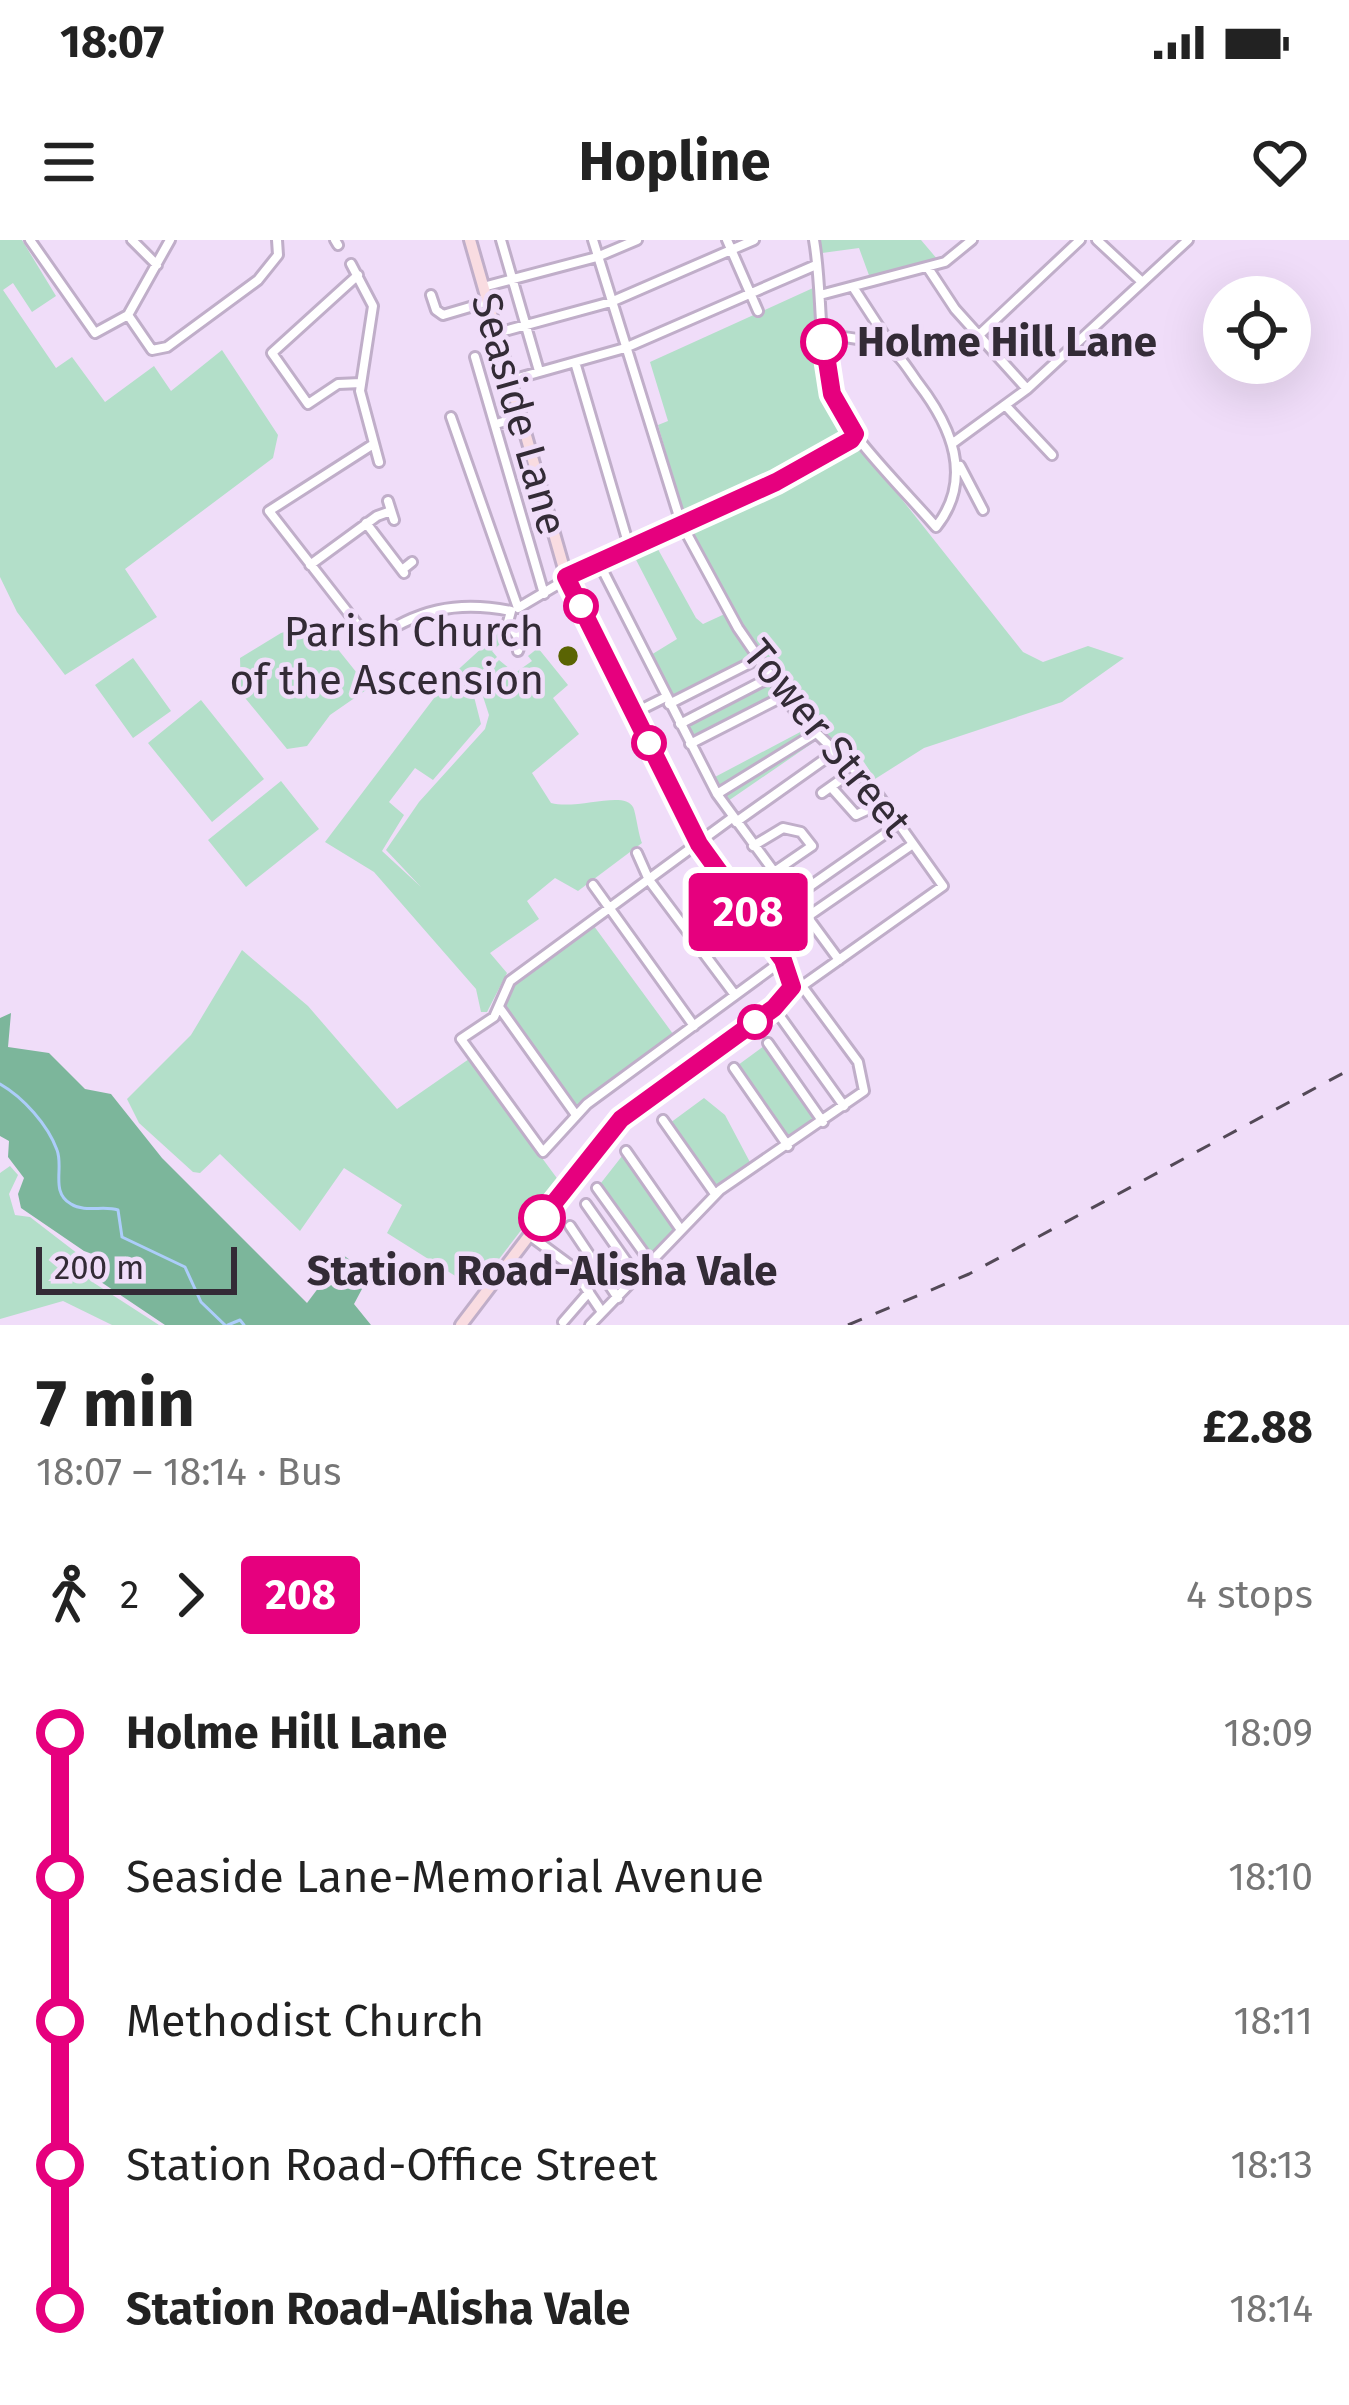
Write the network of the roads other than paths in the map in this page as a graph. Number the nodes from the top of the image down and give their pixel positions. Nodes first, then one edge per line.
1 (30, 240) edge
2 (131, 240) edge
3 (170, 240) edge
4 (277, 240) edge
5 (470, 240) edge
6 (501, 240) edge
7 (592, 240) edge
8 (637, 240) edge
9 (754, 240) edge
10 (814, 240) edge
11 (972, 240) edge
12 (1079, 240) edge
13 (1097, 240) edge
14 (1188, 240) edge
15 (729, 245) edge
16 (597, 257) junction
17 (351, 264) dead end
18 (157, 265) junction
19 (816, 265) junction
20 (928, 268) junction
21 (358, 275) junction
22 (513, 280) junction
23 (1141, 281) junction
24 (483, 287) junction
25 (853, 287) junction
26 (750, 293) junction
27 (431, 295) dead end
28 (820, 295) junction
29 (487, 302) junction
30 (610, 302) junction
31 (758, 310) dead end
32 (128, 315) junction
33 (526, 324) junction
34 (496, 333) junction
35 (823, 334) junction
36 (978, 336) junction
37 (625, 348) junction
38 (896, 353) junction
39 (475, 357) dead end
40 (574, 362) junction
41 (539, 371) junction
42 (509, 380) junction
43 (361, 383) junction
44 (1027, 388) junction
45 (1006, 406) junction
46 (451, 417) dead end
47 (520, 417) junction
48 (496, 424) junction
49 (855, 434) junction
50 (953, 443) junction
51 (372, 445) junction
52 (1052, 454) dead end
53 (957, 460) junction
54 (379, 462) dead end
55 (983, 510) dead end
56 (391, 511) dead end
57 (366, 523) junction
58 (681, 523) junction
59 (629, 546) junction
60 (412, 562) dead end
61 (598, 562) junction
62 (310, 565) junction
63 (566, 578) junction
64 (544, 595) junction
65 (514, 609) junction
66 (518, 651) dead end
67 (758, 659) junction
68 (771, 677) junction
69 (784, 696) junction
70 (668, 701) junction
71 (634, 713) junction
72 (680, 724) junction
73 (814, 734) junction
74 (690, 744) junction
75 (833, 753) junction
76 (831, 787) dead end
77 (717, 794) junction
78 (884, 802) junction
79 (734, 820) junction
80 (899, 824) junction
81 (821, 840) dead end
82 (699, 844) junction
83 (913, 844) junction
84 (754, 846) junction
85 (812, 846) junction
86 (637, 853) dead end
87 (774, 872) junction
88 (649, 880) junction
89 (593, 885) dead end
90 (793, 898) junction
91 (608, 910) junction
92 (807, 917) junction
93 (783, 960) junction
94 (839, 960) junction
95 (797, 987) junction
96 (735, 995) junction
97 (498, 1006) junction
98 (774, 1008) junction
99 (694, 1026) junction
100 (768, 1042) dead end
101 (734, 1068) dead end
102 (844, 1106) junction
103 (575, 1115) junction
104 (663, 1120) dead end
105 (823, 1122) junction
106 (788, 1146) junction
107 (626, 1151) dead end
108 (597, 1188) dead end
109 (715, 1194) junction
110 (586, 1204) dead end
111 (570, 1226) dead end
112 (682, 1230) junction
113 (529, 1234) junction
114 (651, 1263) junction
115 (638, 1277) junction
116 (589, 1292) junction
117 (617, 1298) junction
118 (602, 1312) junction
119 (562, 1322) edge
120 (461, 1325) edge
121 (590, 1325) edge

1 - 32 street
2 - 18 street
3 - 18 street
4 - 32 street
5 - 24 main road, Seaside Lane
6 - 22 street
7 - 16 street, Tower Street
8 - 16 street
9 - 15 street
10 - 19 street
11 - 20 street
12 - 36 street
13 - 23 street
14 - 23 street
15 - 26 street
15 - 30 street
16 - 22 street
16 - 30 street, Tower Street
17 - 21 street
18 - 32 street
19 - 26 street
19 - 28 street
20 - 25 street
20 - 36 street
21 - 43 street
21 - 43 street
22 - 24 street
22 - 33 street
23 - 44 street
24 - 29 main road, Seaside Lane
25 - 28 street
25 - 38 street
26 - 31 street
26 - 37 street
27 - 29 street
28 - 35 street
29 - 34 main road, Seaside Lane
30 - 33 street
30 - 37 street, Tower Street
33 - 34 street
33 - 41 street
34 - 42 main road, Seaside Lane
35 - 38 street
35 - 49 street
36 - 44 street
37 - 40 street
37 - 58 street, Tower Street
38 - 50 street
39 - 48 street
40 - 41 street
40 - 59 street
41 - 42 street
42 - 47 main road, Seaside Lane
43 - 51 street
44 - 45 street
45 - 50 street
45 - 52 street
46 - 65 street
47 - 48 street
47 - 63 main road, Seaside Lane
48 - 64 street
49 - 53 street
49 - 58 street
50 - 53 street
51 - 54 street
51 - 62 street
53 - 55 street
56 - 57 street
57 - 60 street
57 - 62 street
58 - 59 street
58 - 67 street, Tower Street
59 - 61 street
61 - 63 street
61 - 70 street
62 - 65 street
63 - 64 street
63 - 71 main road, Seaside Lane
64 - 65 street
65 - 66 street
67 - 68 street, Tower Street
67 - 70 street
68 - 69 street, Tower Street
68 - 72 street
69 - 73 street, Tower Street
69 - 74 street
70 - 71 street
70 - 72 street
71 - 82 main road, Seaside Lane
72 - 74 street
73 - 75 street, Tower Street
73 - 77 street
74 - 77 street
75 - 78 street, Tower Street
75 - 79 street
76 - 78 street
77 - 79 street
78 - 80 street, Tower Street
79 - 82 street
79 - 84 street
80 - 83 street, Tower Street
80 - 90 street
81 - 85 street
82 - 88 street
82 - 93 main road, Seaside Lane
83 - 92 street
83 - 94 street, Tower Street
84 - 85 street
84 - 87 street
85 - 87 street
86 - 88 street
87 - 90 street
88 - 91 street
88 - 96 street
89 - 91 street
90 - 92 street
91 - 97 street
91 - 99 street
92 - 94 street
93 - 95 main road, Seaside Lane
93 - 96 street
94 - 95 street
95 - 98 main road
95 - 102 street
96 - 99 street
97 - 103 street
97 - 103 street
98 - 102 street
98 - 113 main road
99 - 103 street
100 - 105 street
101 - 106 street
102 - 105 street
104 - 109 street
105 - 106 street
106 - 109 street
107 - 112 street
108 - 114 street
109 - 112 street
110 - 115 street
111 - 117 street
112 - 114 street
113 - 116 street
113 - 120 main road
114 - 115 street
115 - 117 street
116 - 118 street
116 - 119 street
117 - 118 street
118 - 121 street

